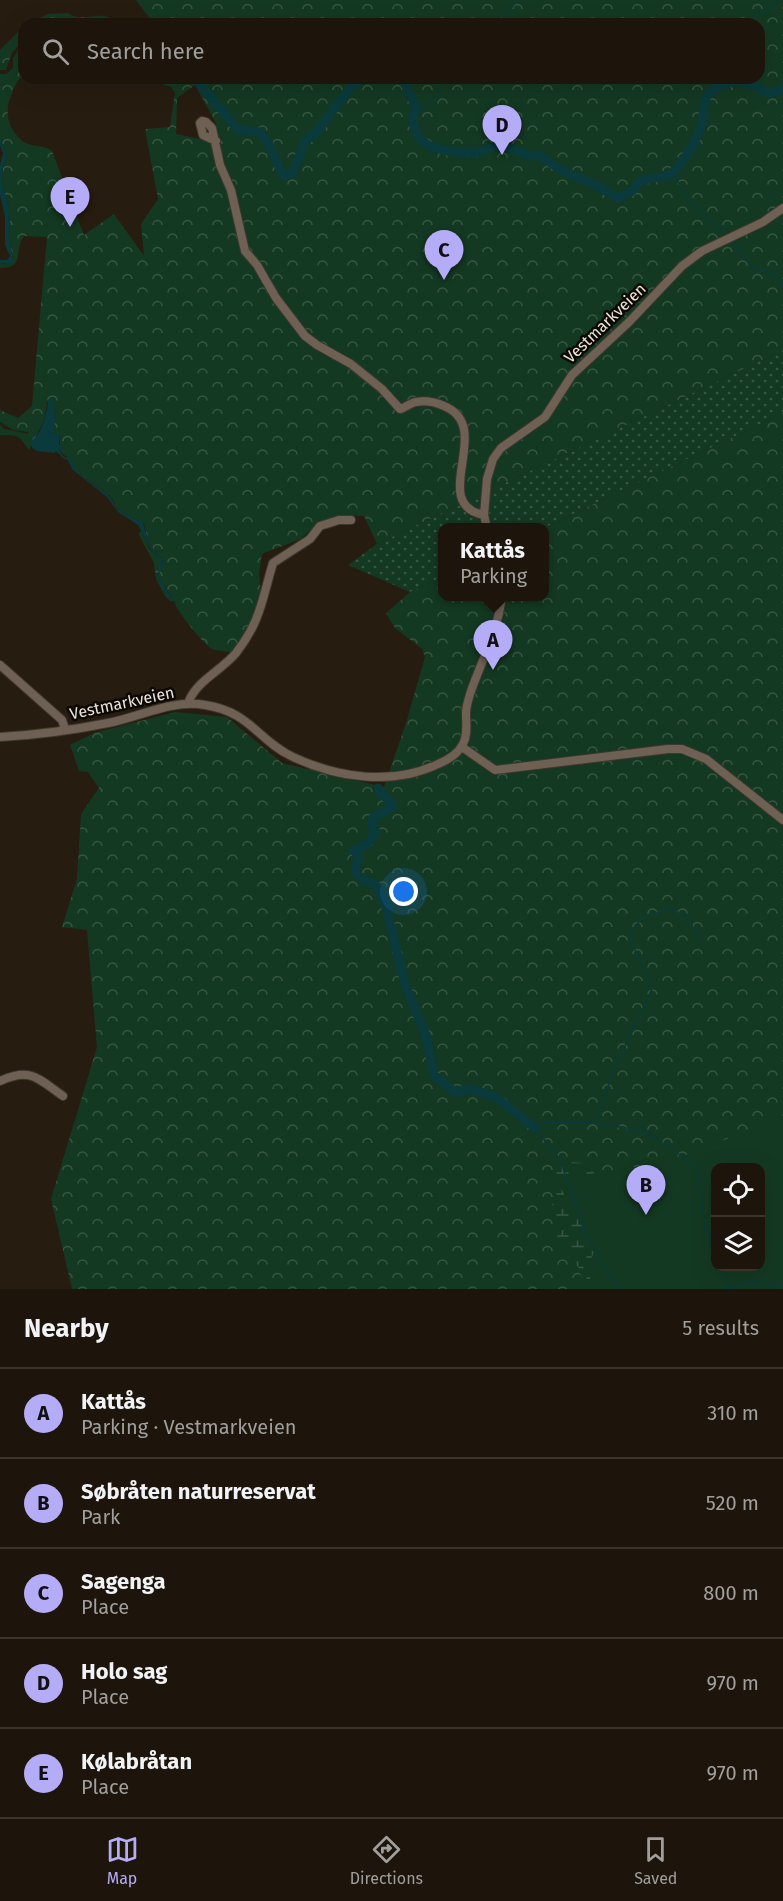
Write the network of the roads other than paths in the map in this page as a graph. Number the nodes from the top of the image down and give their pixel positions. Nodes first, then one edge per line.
1 (216, 141) dead end
2 (783, 208) edge
3 (484, 515) junction
4 (351, 520) dead end
5 (486, 523) edge
6 (501, 601) edge
7 (0, 665) edge
8 (188, 704) junction
9 (65, 729) junction
10 (0, 737) edge
11 (462, 747) junction
12 (783, 820) edge
13 (0, 1081) edge
14 (63, 1096) dead end

1 - 3 street
2 - 3 street, Vestmarkveien
3 - 5 street, Vestmarkveien
4 - 8 street
6 - 11 street
7 - 9 street
8 - 9 street, Vestmarkveien
8 - 11 street, Vestmarkveien
9 - 10 street, Vestmarkveien
11 - 12 street
13 - 14 street

